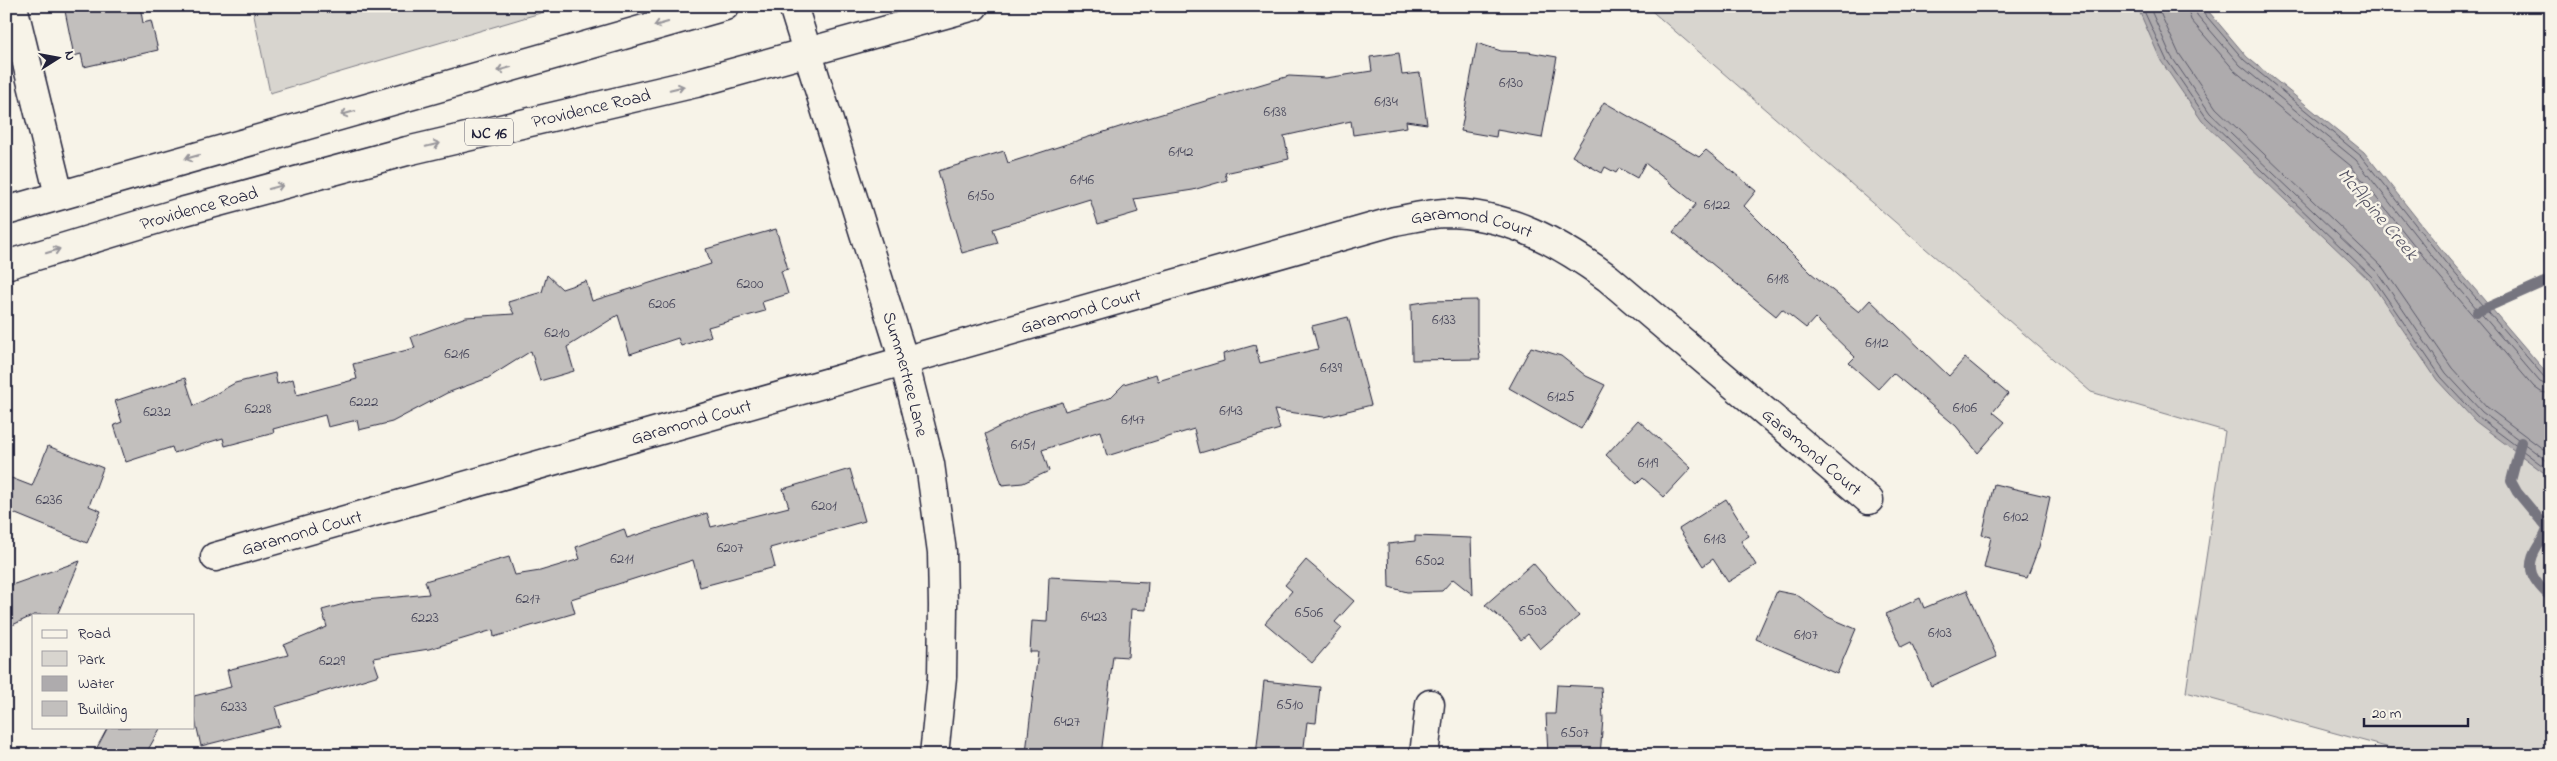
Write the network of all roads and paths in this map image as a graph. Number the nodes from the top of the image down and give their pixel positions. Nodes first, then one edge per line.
1 (12, 6) edge
2 (724, 6) edge
3 (793, 6) edge
4 (974, 6) edge
5 (807, 54) junction
6 (59, 195) junction
7 (6, 211) edge
8 (6, 265) edge
9 (904, 361) junction
10 (1868, 500) dead end
11 (215, 557) dead end
12 (1430, 704) dead end
13 (934, 755) edge
14 (1424, 755) edge

1 - 6 street
2 -> 6 street
3 - 5 street, Summertree Lane
4 - 5 street, Providence Road / NC 16
8 -> 5 street, Providence Road / NC 16
5 - 9 street, Summertree Lane
6 - 7 street
9 - 10 street, Garamond Court
9 - 11 street, Garamond Court
9 - 13 street, Summertree Lane
12 - 14 street

